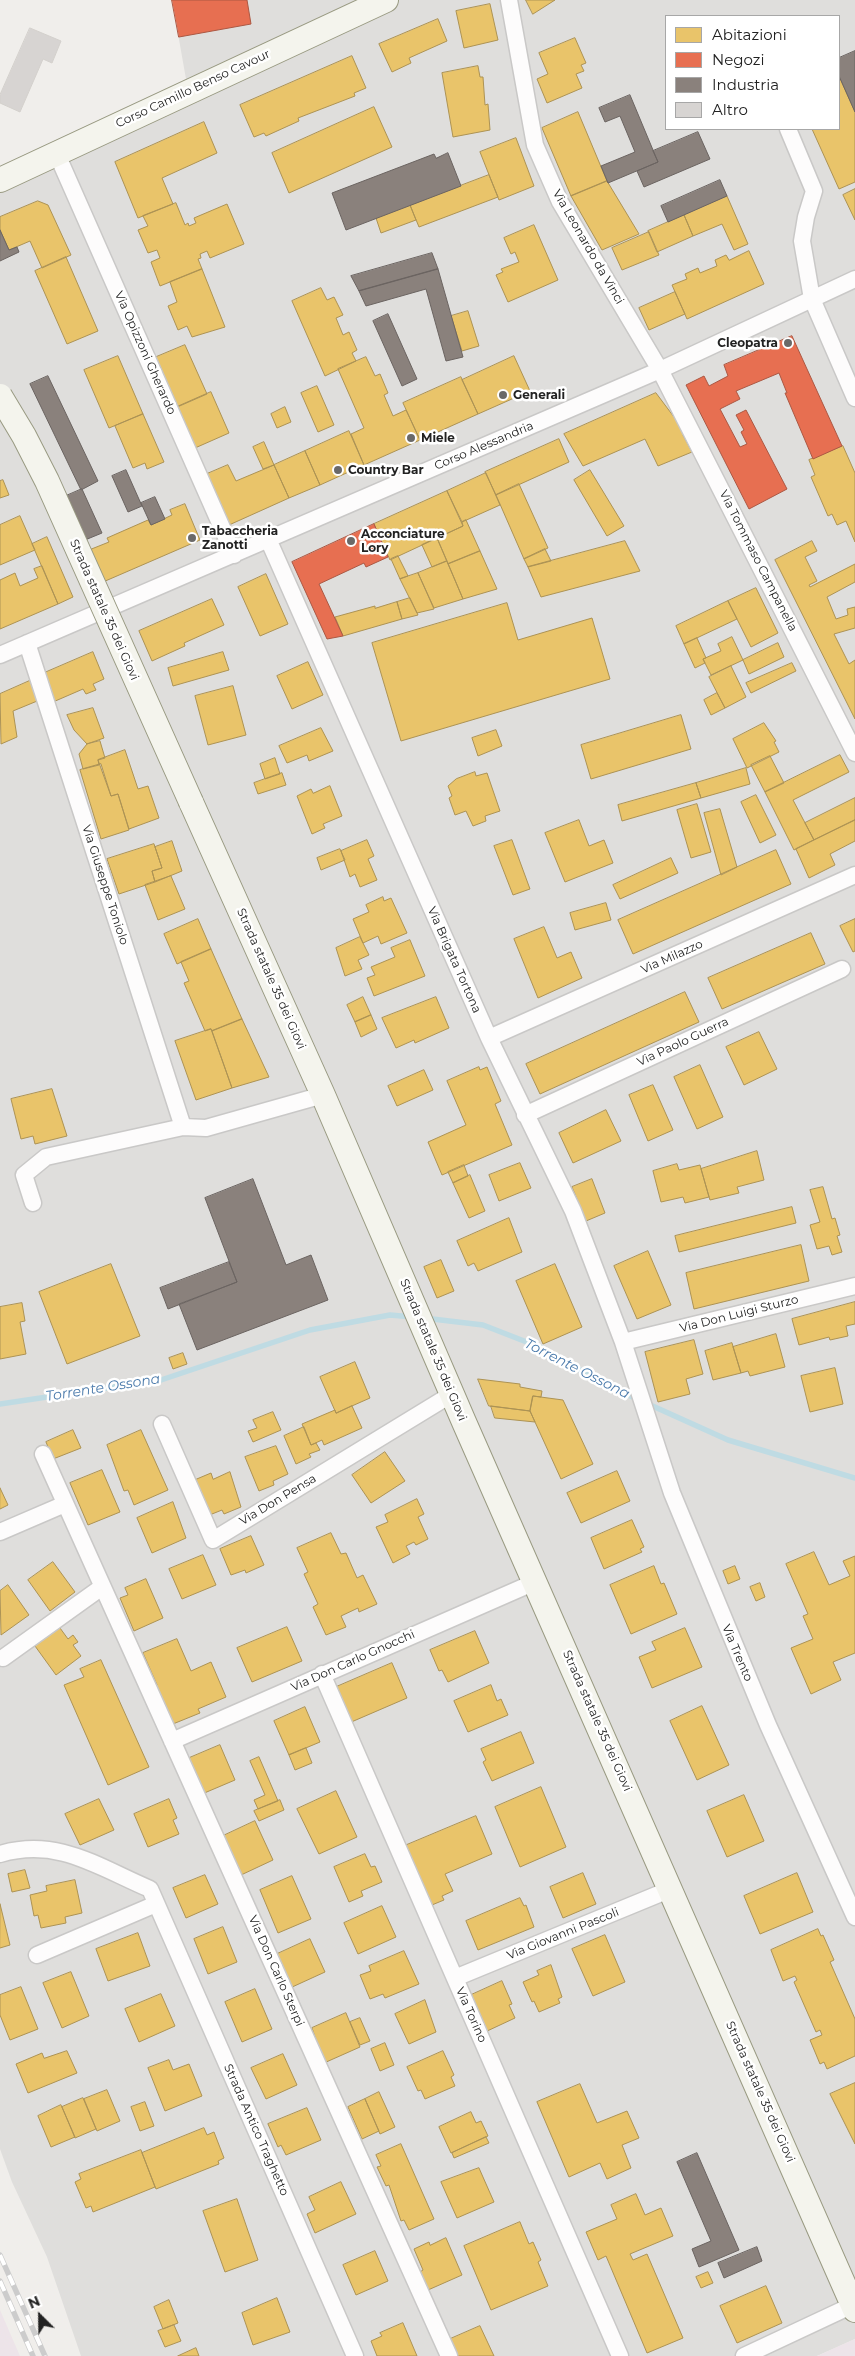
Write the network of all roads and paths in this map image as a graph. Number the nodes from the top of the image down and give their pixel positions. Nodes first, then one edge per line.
1 (386, 0) edge
2 (509, 0) edge
3 (788, 130) edge
4 (56, 152) junction
5 (0, 180) edge
6 (855, 278) edge
7 (812, 300) junction
8 (660, 370) junction
9 (0, 396) edge
10 (855, 398) edge
11 (268, 539) junction
12 (234, 554) junction
13 (27, 643) junction
14 (0, 655) edge
15 (855, 753) edge
16 (855, 875) edge
17 (842, 969) dead end
18 (489, 1038) junction
19 (322, 1095) junction
20 (525, 1115) junction
21 (184, 1127) junction
22 (33, 1203) dead end
23 (855, 1286) edge
24 (623, 1342) junction
25 (634, 1382) joint
26 (452, 1394) junction
27 (162, 1424) dead end
28 (42, 1454) dead end
29 (65, 1504) junction
30 (0, 1532) edge
31 (535, 1582) junction
32 (102, 1587) junction
33 (3, 1658) dead end
34 (322, 1674) junction
35 (172, 1741) junction
36 (0, 1854) edge
37 (671, 1889) junction
38 (156, 1904) junction
39 (855, 1917) edge
40 (37, 1955) dead end
41 (455, 1978) junction
42 (854, 2306) edge
43 (355, 2356) edge
44 (449, 2356) edge
45 (620, 2356) edge
46 (744, 2356) edge

1 - 4 main road, Corso Camillo Benso Cavour
2 - 8 street, Via Leonardo da Vinci
3 - 7 street
4 - 5 main road, Corso Camillo Benso Cavour
4 - 12 street, Via Opizzoni Gherardo
6 - 7 street, Corso Alessandria
7 - 8 street, Corso Alessandria
7 - 10 street
8 - 11 street, Corso Alessandria
8 - 15 street, Via Tommaso Campanella
9 - 19 main road, Strada statale 35 dei Giovi, bridge
11 - 12 street, Corso Alessandria
11 - 18 street, Via Brigata Tortona
12 - 13 street, Corso Alessandria
13 - 14 street, Corso Alessandria
13 - 21 street, Via Giuseppe Toniolo
16 - 18 street, Via Milazzo
17 - 20 street, Via Paolo Guerra
18 - 20 street, Via Brigata Tortona
19 - 21 street
19 - 26 main road, Strada statale 35 dei Giovi
20 - 24 street, Via Brigata Tortona
21 - 22 street
23 - 24 street, Via Don Luigi Sturzo
24 - 25 street, Via Brigata Tortona
25 - 39 street, Via Trento
26 - 27 street, Via Don Pensa
26 - 31 main road, Strada statale 35 dei Giovi
28 - 29 street, Via Don Carlo Sterpi
29 - 30 street
29 - 32 street, Via Don Carlo Sterpi
31 - 34 street, Via Don Carlo Gnocchi
31 - 37 main road, Strada statale 35 dei Giovi
32 - 33 street
32 - 35 street, Via Don Carlo Sterpi
34 - 35 street, Via Don Carlo Gnocchi
34 - 41 street, Via Torino
35 - 44 street, Via Don Carlo Sterpi
36 - 38 street, Strada Antico Traghetto
37 - 41 street, Via Giovanni Pascoli
37 - 42 main road, Strada statale 35 dei Giovi
38 - 40 street
38 - 43 street, Strada Antico Traghetto
41 - 45 street, Via Torino
42 - 46 street

